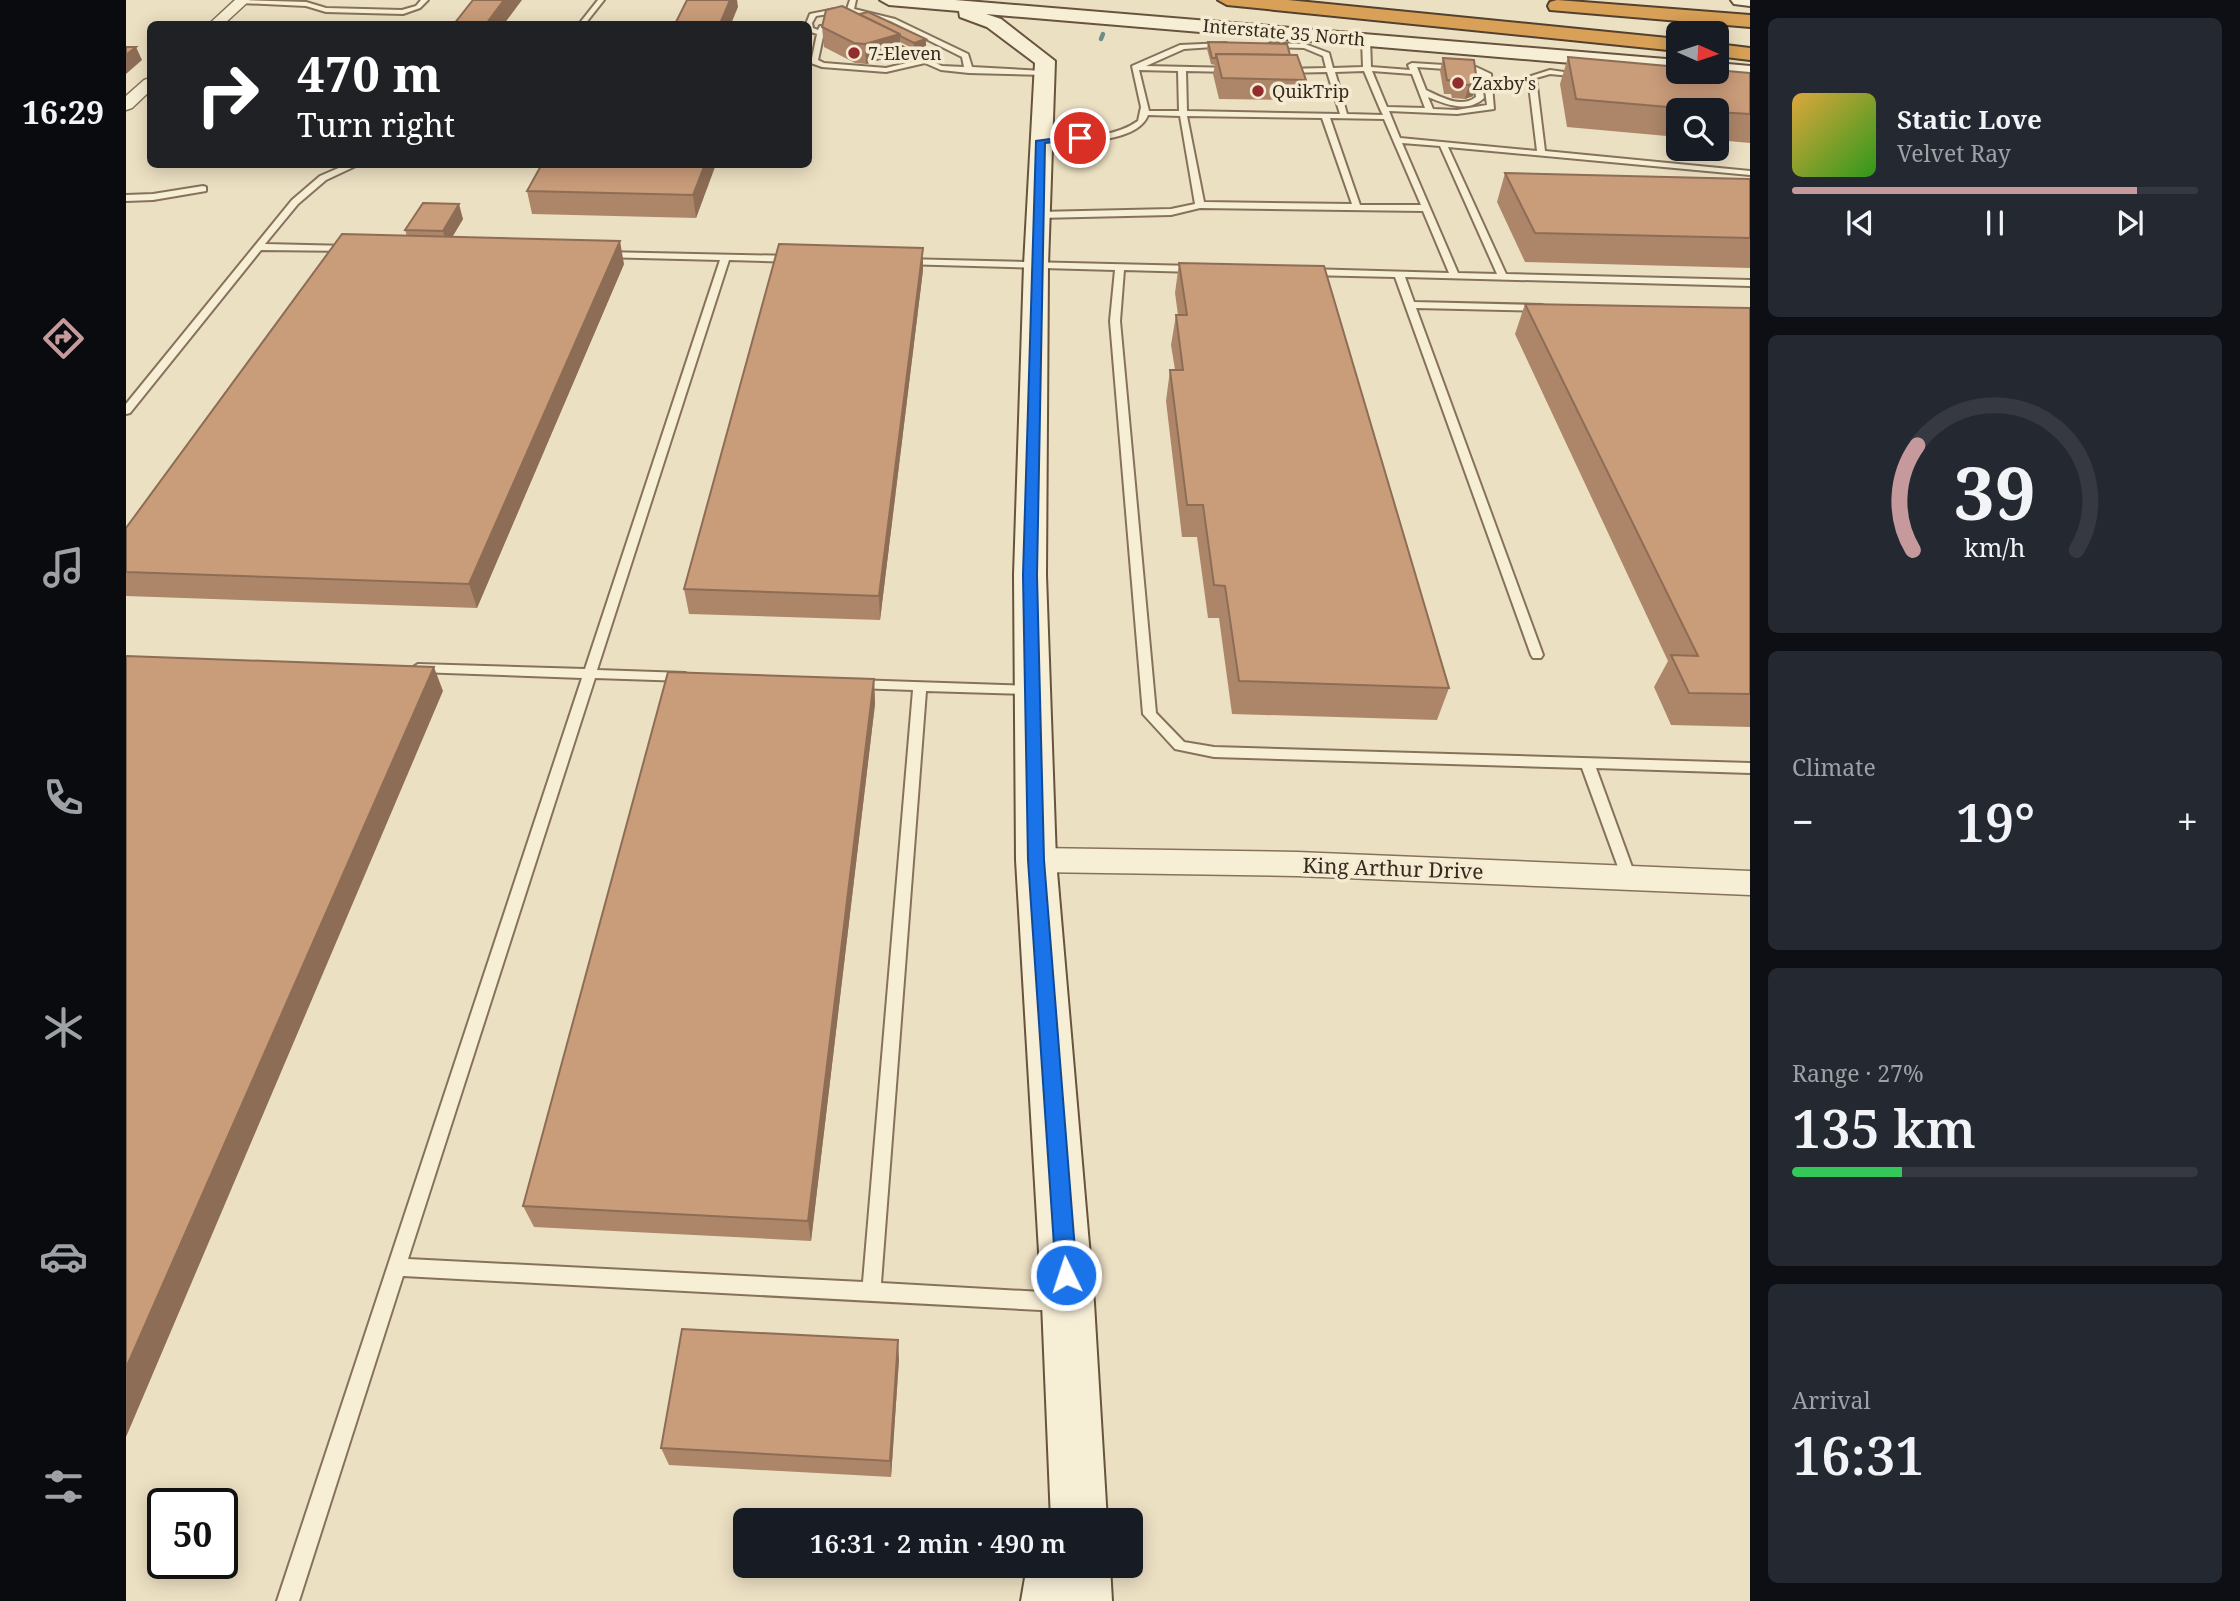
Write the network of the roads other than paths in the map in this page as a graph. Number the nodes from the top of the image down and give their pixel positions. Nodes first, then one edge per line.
1 (425, 0) edge
2 (601, 0) edge
3 (853, 0) edge
4 (889, 0) edge
5 (959, 0) edge
6 (1093, 0) edge
7 (1227, 0) edge
8 (1288, 0) edge
9 (1740, 0) edge
10 (242, 1) edge
11 (1750, 1) edge
12 (931, 4) junction
13 (1536, 4) dead end
14 (1030, 6) edge
15 (850, 10) junction
16 (894, 19) junction
17 (1750, 20) edge
18 (219, 21) edge
19 (584, 21) edge
20 (810, 21) edge
21 (879, 23) edge
22 (1179, 23) junction
23 (904, 24) junction
24 (858, 28) edge
25 (812, 29) edge
26 (913, 29) junction
27 (1666, 30) edge
28 (923, 34) junction
29 (1080, 35) dead end
30 (1729, 35) edge
31 (1750, 37) edge
32 (909, 38) edge
33 (1366, 39) junction
34 (902, 42) junction
35 (1052, 42) edge
36 (931, 44) junction
37 (1666, 44) edge
38 (1236, 45) edge
39 (1264, 45) edge
40 (1729, 51) edge
41 (1750, 54) edge
42 (926, 61) junction
43 (1666, 65) edge
44 (1135, 68) junction
45 (1182, 69) junction
46 (1367, 69) junction
47 (1476, 69) junction
48 (1236, 70) edge
49 (1729, 70) edge
50 (969, 71) junction
51 (1277, 71) edge
52 (1331, 71) junction
53 (1414, 72) junction
54 (1750, 72) edge
55 (1590, 76) edge
56 (147, 86) edge
57 (1423, 92) junction
58 (126, 105) edge
59 (1430, 111) junction
60 (1145, 113) junction
61 (1183, 113) junction
62 (1386, 113) junction
63 (1325, 116) junction
64 (1344, 116) junction
65 (1397, 140) junction
66 (1041, 141) junction
67 (1442, 143) junction
68 (1541, 152) junction
69 (347, 168) edge
70 (1750, 173) edge
71 (203, 189) dead end
72 (126, 198) edge
73 (1200, 205) junction
74 (1357, 207) junction
75 (1427, 208) junction
76 (1038, 215) junction
77 (259, 247) junction
78 (357, 249) edge
79 (594, 255) edge
80 (725, 258) junction
81 (807, 260) edge
82 (889, 261) edge
83 (1036, 265) junction
84 (1120, 267) junction
85 (1203, 269) edge
86 (1301, 272) edge
87 (1399, 274) junction
88 (1455, 275) junction
89 (1503, 277) junction
90 (1750, 283) edge
91 (1410, 305) junction
92 (1560, 308) edge
93 (126, 411) edge
94 (1537, 655) dead end
95 (410, 668) edge
96 (590, 674) junction
97 (700, 678) edge
98 (838, 683) edge
99 (920, 686) junction
100 (1032, 691) junction
101 (1587, 763) junction
102 (1750, 768) edge
103 (1036, 860) junction
104 (1629, 878) junction
105 (1750, 883) edge
106 (397, 1267) junction
107 (871, 1293) junction
108 (1068, 1303) junction
109 (1074, 1419) junction
110 (1064, 1508) edge
111 (1078, 1508) edge
112 (1054, 1578) edge
113 (1082, 1578) edge
114 (288, 1601) edge
115 (1050, 1601) edge
116 (1083, 1601) edge

1 - 10 lane
2 - 19 lane
3 - 15 lane
4 - 12 main road, Interstate 35 North
5 - 12 main road
6 - 22 main road
7 - 37 highway
8 - 27 highway
9 - 11 main road
10 - 18 street
12 - 14 main road, Interstate 35 North
12 - 35 main road
13 - 17 highway
14 - 35 main road
14 - 35 main road, Interstate 35 North
15 - 16 lane
15 - 20 lane
15 - 24 lane
16 - 21 lane
16 - 23 lane
22 - 29 main road
22 - 33 main road, Interstate 35 North
22 - 35 main road, Interstate 35 North
23 - 26 lane
23 - 34 lane
25 - 42 lane
26 - 28 lane
26 - 34 lane
28 - 32 lane
28 - 36 lane
30 - 31 highway
33 - 43 main road, Interstate 35 North
33 - 46 lane
34 - 36 lane
34 - 42 lane
35 - 50 lane
35 - 66 main road
36 - 50 lane
38 - 44 lane
39 - 52 lane
40 - 41 highway
42 - 50 lane
44 - 45 lane
44 - 60 lane
45 - 48 lane
45 - 61 lane
46 - 52 lane
46 - 53 lane
46 - 62 lane
47 - 53 lane
47 - 57 lane
47 - 59 lane
49 - 54 main road
51 - 52 lane
52 - 64 lane
53 - 57 lane
55 - 68 lane
56 - 58 street
57 - 59 lane
59 - 62 lane
60 - 61 lane
60 - 66 lane
61 - 63 lane
61 - 73 lane
62 - 64 lane
62 - 65 lane
63 - 64 lane
63 - 74 lane
65 - 67 lane
65 - 75 lane
66 - 76 main road
67 - 68 lane
67 - 89 lane
68 - 70 lane
69 - 77 lane
71 - 72 lane
73 - 74 lane
73 - 76 lane
74 - 75 lane
75 - 88 lane
76 - 83 main road
77 - 78 lane
77 - 93 lane
79 - 80 lane
80 - 81 lane
80 - 96 lane
82 - 83 lane
83 - 84 lane
83 - 100 main road
84 - 85 lane
84 - 101 lane
86 - 87 lane
87 - 88 lane
87 - 91 lane
88 - 89 lane
89 - 90 lane
91 - 92 lane
91 - 94 lane
95 - 96 lane
96 - 97 lane
96 - 106 lane
98 - 99 lane
99 - 100 lane
99 - 107 lane
100 - 103 main road
101 - 102 lane
101 - 104 lane
103 - 104 street, King Arthur Drive
103 - 108 main road
104 - 105 street, King Arthur Drive
106 - 107 lane
106 - 114 lane
107 - 108 lane
108 - 109 main road
109 - 110 main road
109 - 111 main road
112 - 115 main road
113 - 116 main road

